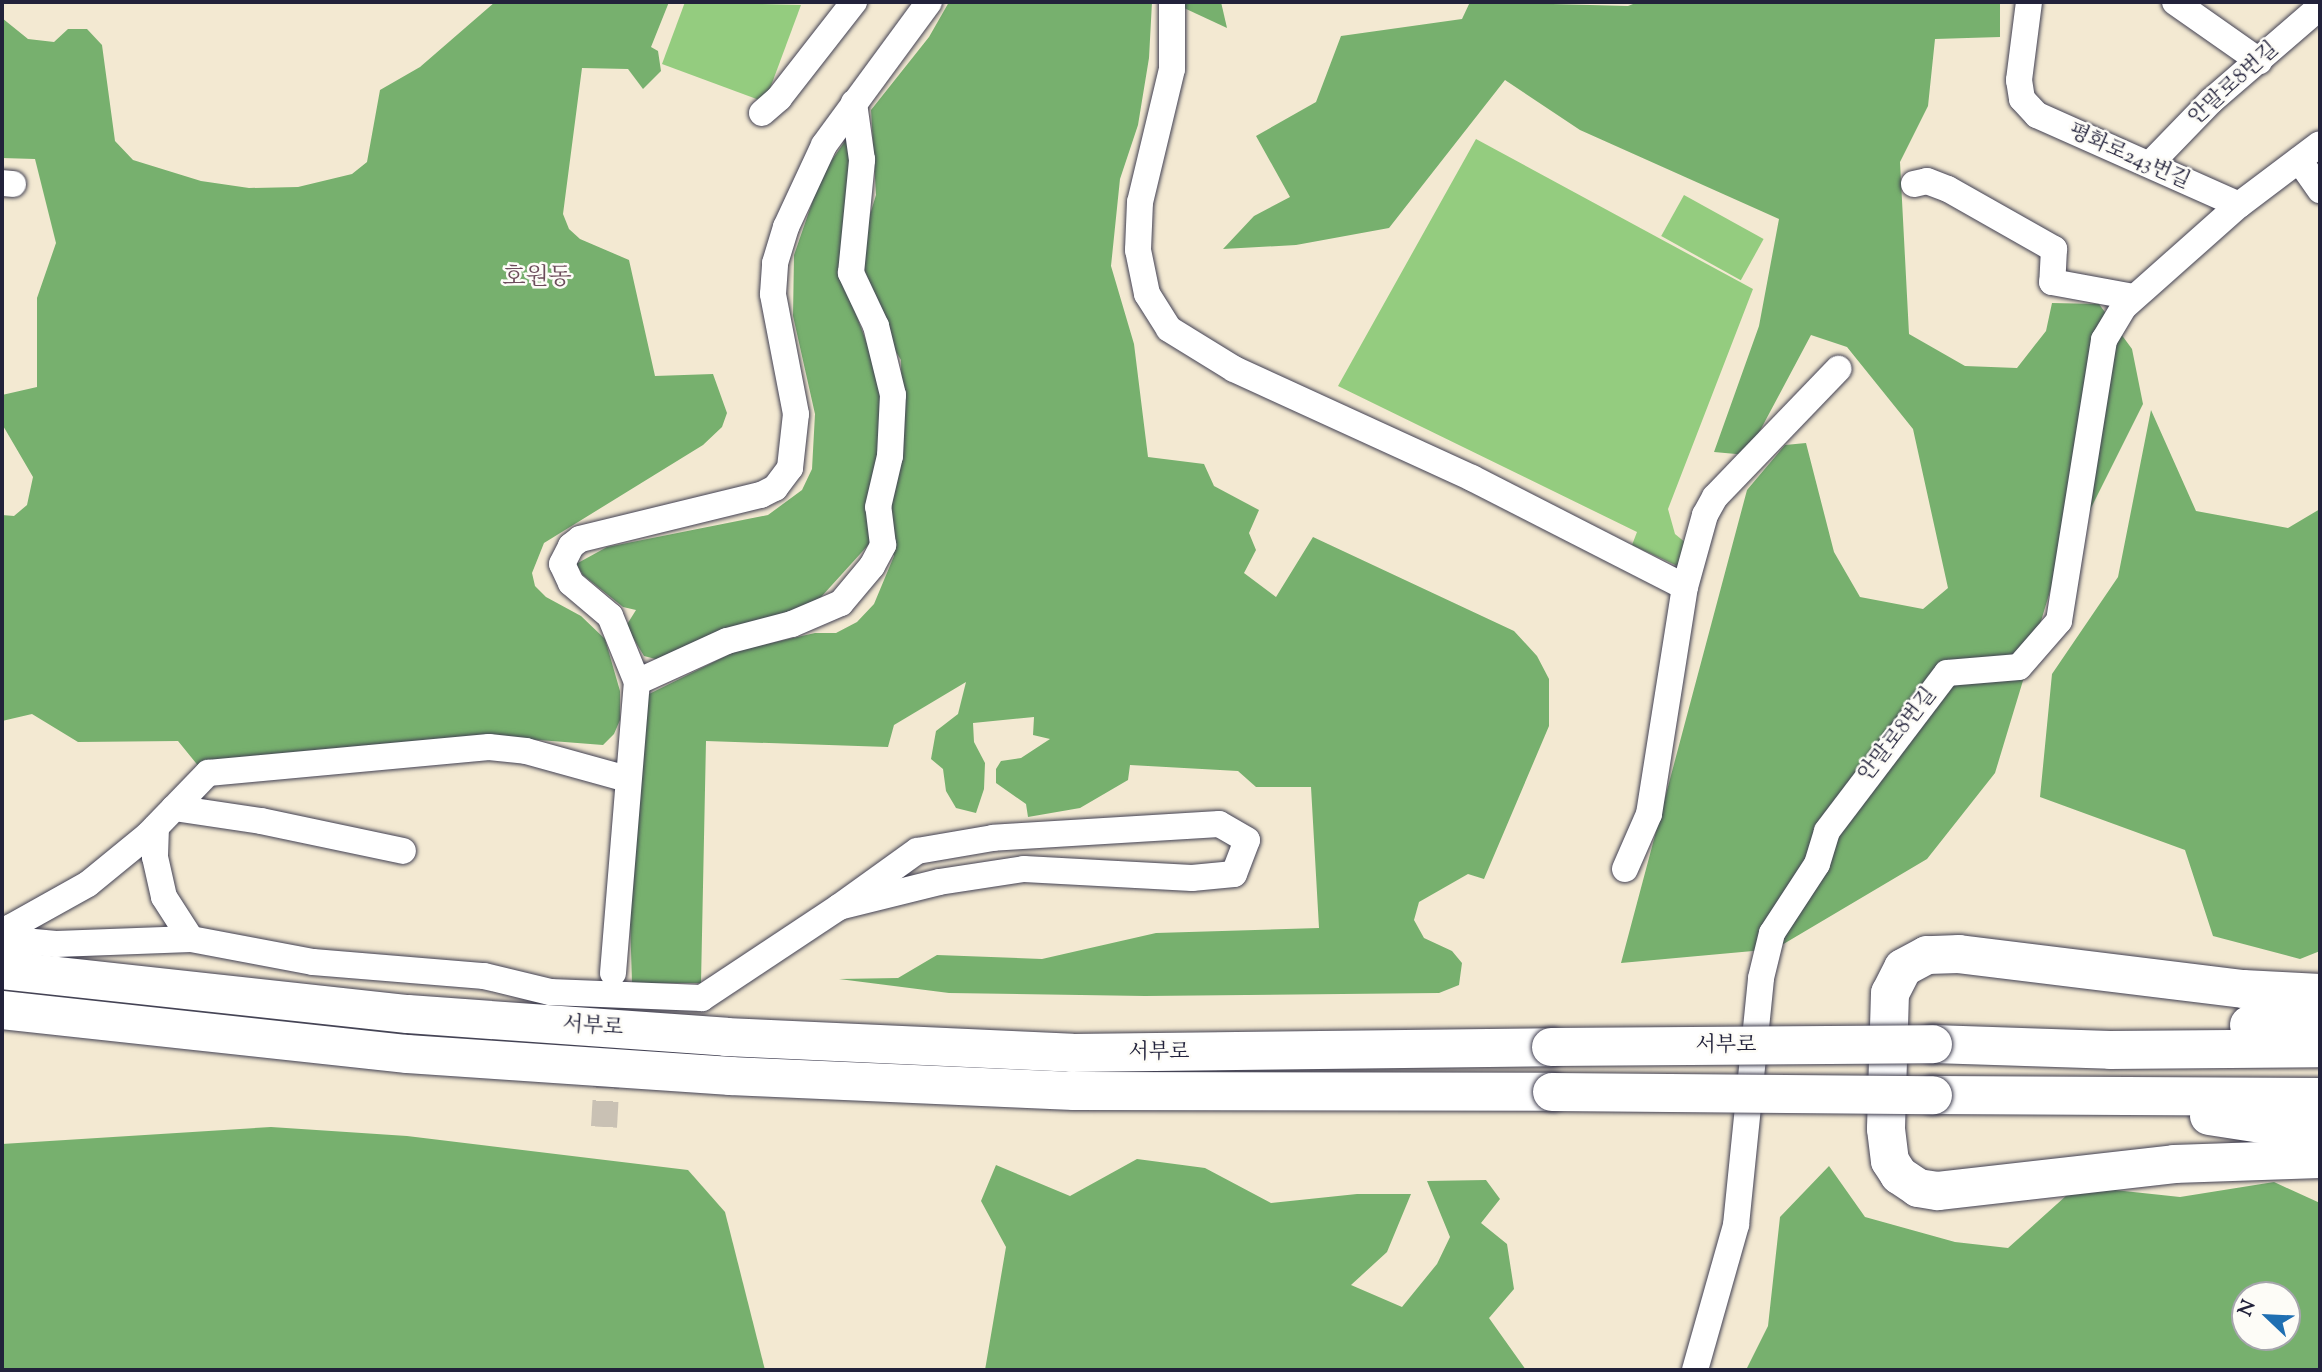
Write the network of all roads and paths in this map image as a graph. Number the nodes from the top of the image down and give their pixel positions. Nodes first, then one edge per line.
1 (854, 2) edge
2 (929, 2) edge
3 (1172, 2) edge
4 (2029, 2) edge
5 (2175, 2) edge
6 (2320, 7) edge
7 (2259, 61) junction
8 (854, 103) junction
9 (762, 113) dead end
10 (2310, 152) edge
11 (2150, 164) junction
12 (1914, 184) dead end
13 (2320, 190) edge
14 (2239, 205) junction
15 (2134, 298) junction
16 (1838, 369) dead end
17 (1685, 587) junction
18 (637, 682) junction
19 (627, 779) junction
20 (165, 818) junction
21 (403, 851) dead end
22 (1625, 869) dead end
23 (839, 908) junction
24 (2, 939) edge
25 (191, 939) junction
26 (2, 970) edge
27 (613, 973) tunnel mouth
28 (2320, 993) edge
29 (2, 1010) edge
30 (2320, 1019) edge
31 (2320, 1048) edge
32 (2110, 1050) junction
33 (2082, 1097) junction
34 (2320, 1097) edge
35 (2320, 1133) edge
36 (2320, 1159) edge
37 (1695, 1370) edge

1 - 9 street
2 - 8 street
3 - 17 street
4 - 11 street, 평화로243번길
5 - 7 street
6 - 7 street, 안말로8번길
7 - 11 street, 안말로8번길
8 - 18 street
8 - 18 street
10 - 13 street
10 - 14 street
11 - 14 street, 평화로243번길
12 - 15 street
14 - 15 street, 안말로8번길
15 - 37 street, 안말로8번길
16 - 17 street
17 - 22 street
18 - 19 street
19 - 20 street
19 - 27 street
20 - 21 street
20 - 24 street
20 - 25 street
23 - 23 street
23 - 25 street
24 - 25 street
26 - 32 highway, 서부로, bridge
28 - 36 highway
29 - 33 highway, 서부로, bridge
30 - 32 highway
31 - 32 highway, 서부로
33 - 34 highway, 서부로
33 - 35 highway

